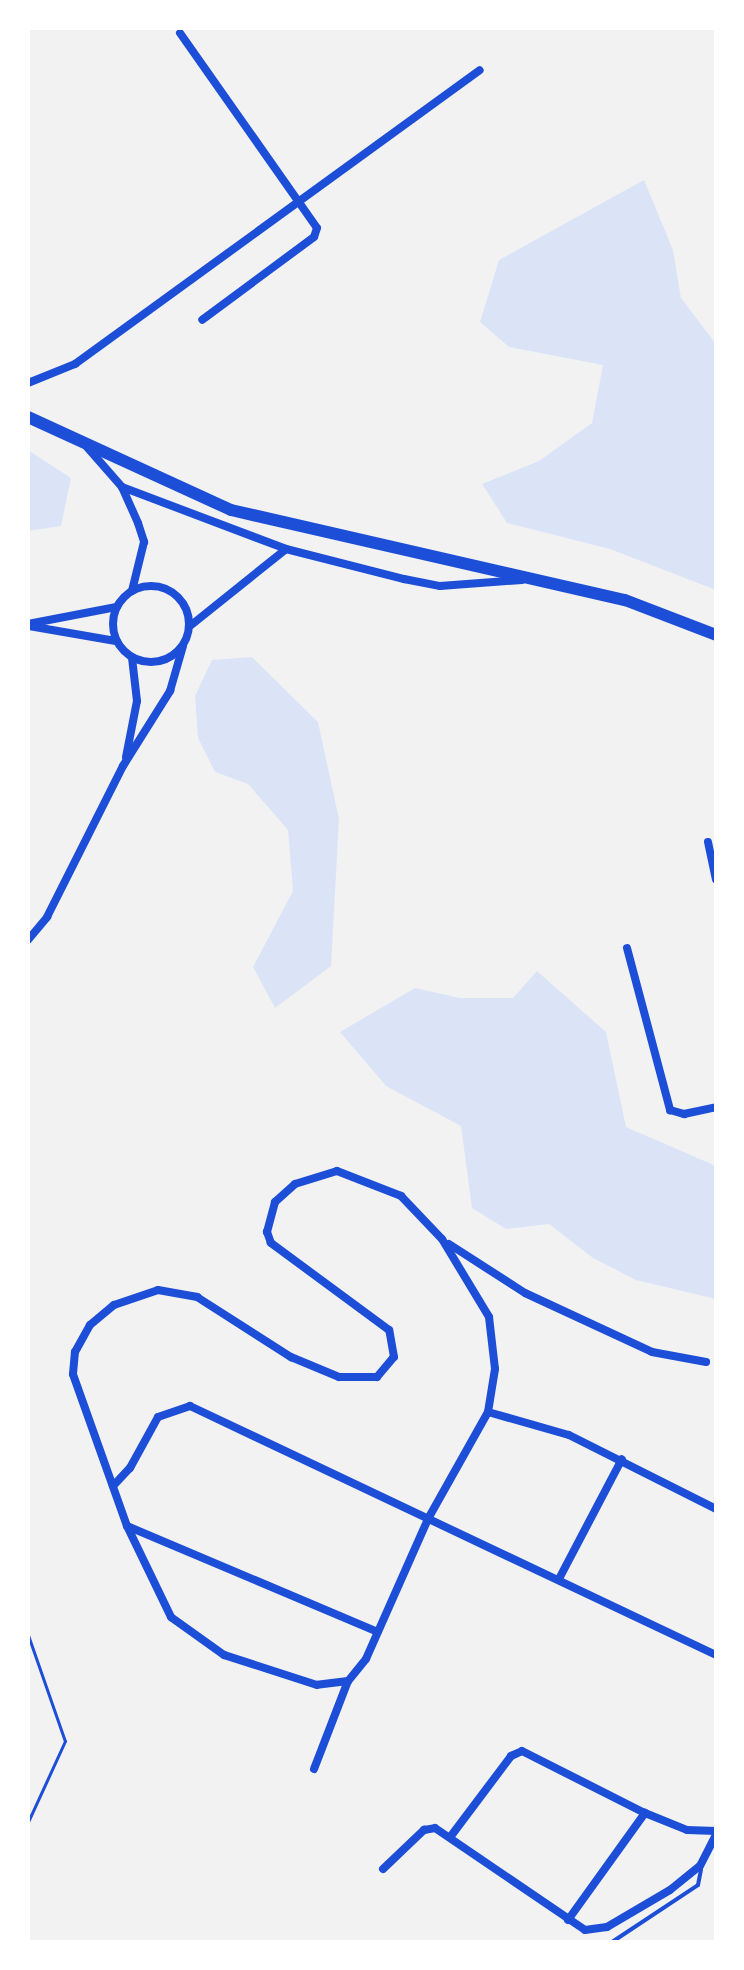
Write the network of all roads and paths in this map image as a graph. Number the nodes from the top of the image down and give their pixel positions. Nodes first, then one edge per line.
1 (180, 33) dead end
2 (480, 70) dead end
3 (300, 199) junction
4 (202, 320) dead end
5 (28, 383) edge
6 (28, 417) edge
7 (84, 444) junction
8 (122, 487) junction
9 (286, 549) junction
10 (528, 580) junction
11 (132, 591) junction
12 (116, 607) junction
13 (28, 625) edge
14 (190, 626) junction
15 (716, 635) edge
16 (116, 641) junction
17 (183, 646) junction
18 (132, 658) junction
19 (123, 766) junction
20 (708, 842) dead end
21 (716, 879) edge
22 (28, 940) edge
23 (627, 948) dead end
24 (716, 1107) edge
25 (442, 1239) junction
26 (706, 1362) dead end
27 (488, 1412) junction
28 (622, 1459) junction
29 (113, 1486) junction
30 (716, 1509) edge
31 (428, 1519) junction
32 (127, 1526) junction
33 (560, 1577) junction
34 (378, 1632) junction
35 (28, 1635) edge
36 (716, 1655) edge
37 (348, 1681) junction
38 (314, 1769) dead end
39 (645, 1813) junction
40 (28, 1822) edge
41 (716, 1833) edge
42 (451, 1836) junction
43 (700, 1866) junction
44 (383, 1869) dead end
45 (568, 1920) junction
46 (612, 1942) edge

1 - 3 street
2 - 3 street
3 - 4 street
3 - 5 street
6 - 7 main road
7 - 8 street
7 - 10 main road
8 - 9 street
8 - 11 street
9 - 10 street
9 - 14 street
10 - 15 main road
11 - 12 street
11 - 14 street
12 - 13 street
12 - 16 street
13 - 16 street
14 - 17 street
16 - 18 street
17 - 18 street
17 - 19 street
18 - 19 street
19 - 22 street
20 - 21 street
23 - 24 street
25 - 26 street
25 - 27 street
25 - 29 street
27 - 28 street
27 - 31 street
28 - 30 street
28 - 33 street
29 - 31 street
29 - 32 street
31 - 33 street
31 - 34 street
32 - 34 street
32 - 37 street
33 - 36 street
34 - 37 street
35 - 40 path
37 - 38 street
39 - 41 street
39 - 42 street
39 - 45 street
41 - 43 street
42 - 44 street
42 - 45 street
43 - 45 street
43 - 46 lane

